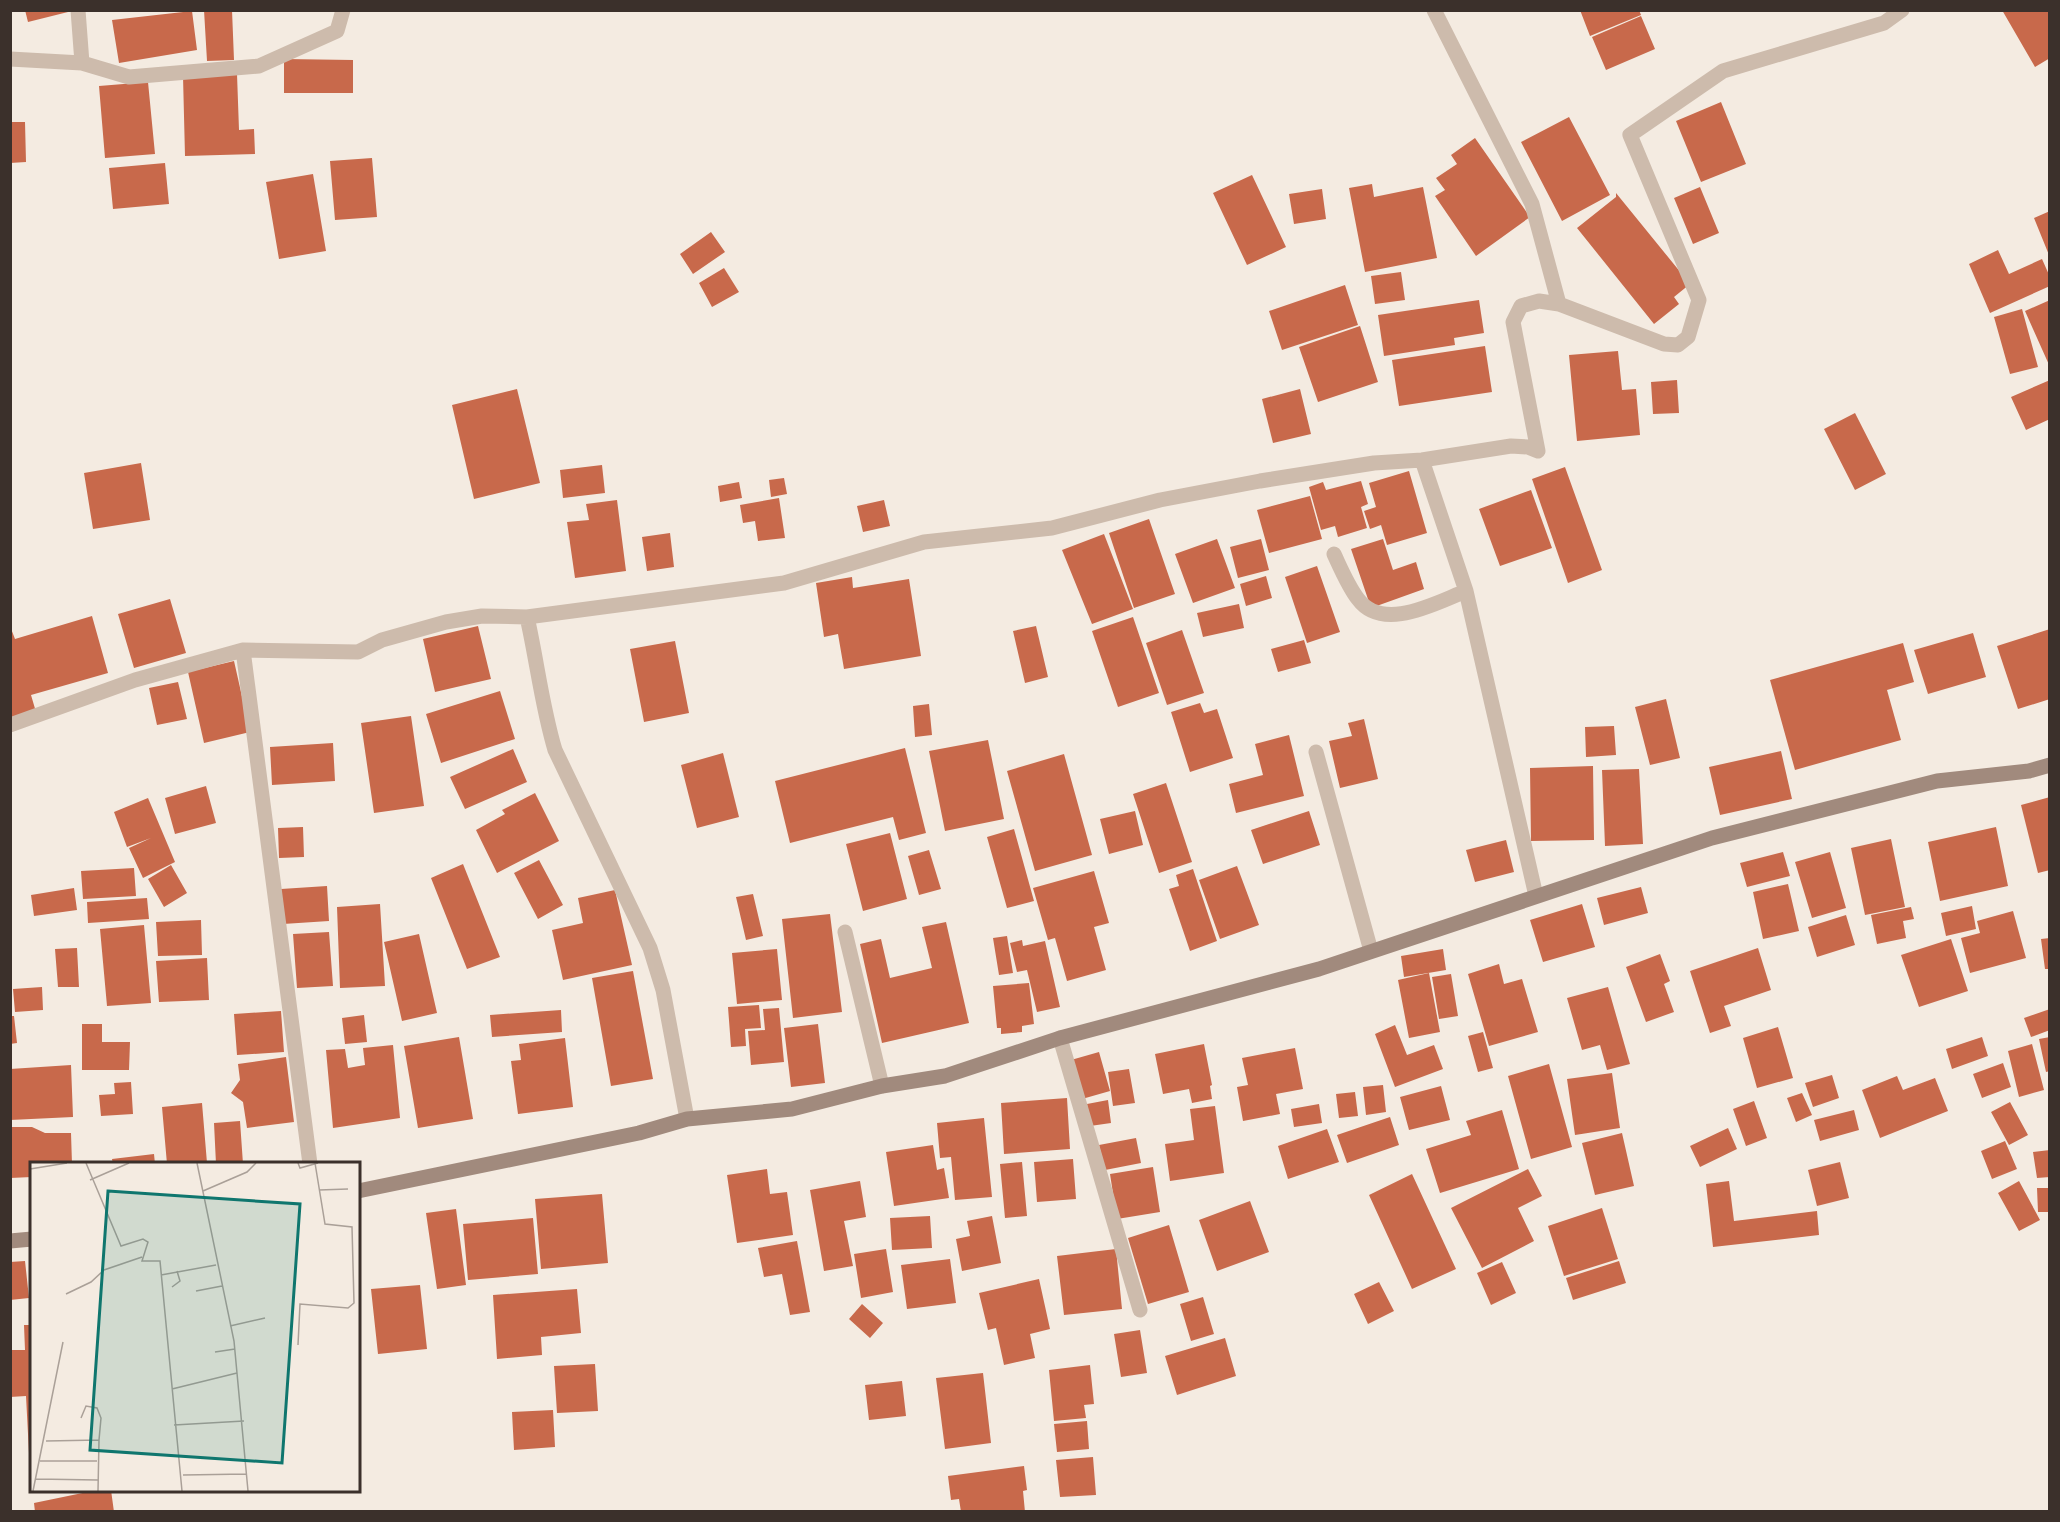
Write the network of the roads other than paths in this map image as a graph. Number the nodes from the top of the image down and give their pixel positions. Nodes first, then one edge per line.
1 (78, 10) edge
2 (343, 10) edge
3 (1434, 10) edge
4 (1902, 10) edge
5 (10, 59) edge
6 (82, 63) junction
7 (1559, 304) junction
8 (1422, 460) junction
9 (1334, 554) dead end
10 (1466, 591) junction
11 (527, 617) junction
12 (243, 650) junction
13 (10, 725) edge
14 (1316, 752) dead end
15 (2049, 765) edge
16 (1536, 896) junction
17 (845, 932) dead end
18 (1371, 951) junction
19 (1060, 1038) junction
20 (882, 1086) junction
21 (687, 1119) junction
22 (310, 1162) edge
23 (360, 1191) edge
24 (30, 1239) edge
25 (10, 1241) edge
26 (1140, 1310) dead end

1 - 6 street
2 - 6 street
3 - 7 street
4 - 7 street
5 - 6 street
7 - 8 street
8 - 10 street
8 - 11 street
9 - 10 street
10 - 16 street
11 - 12 street
11 - 21 street
12 - 13 street
12 - 22 street
14 - 18 street
15 - 16 street
16 - 18 street
17 - 20 street
18 - 19 street
19 - 20 street
19 - 26 street
20 - 21 street
21 - 23 street
24 - 25 street

